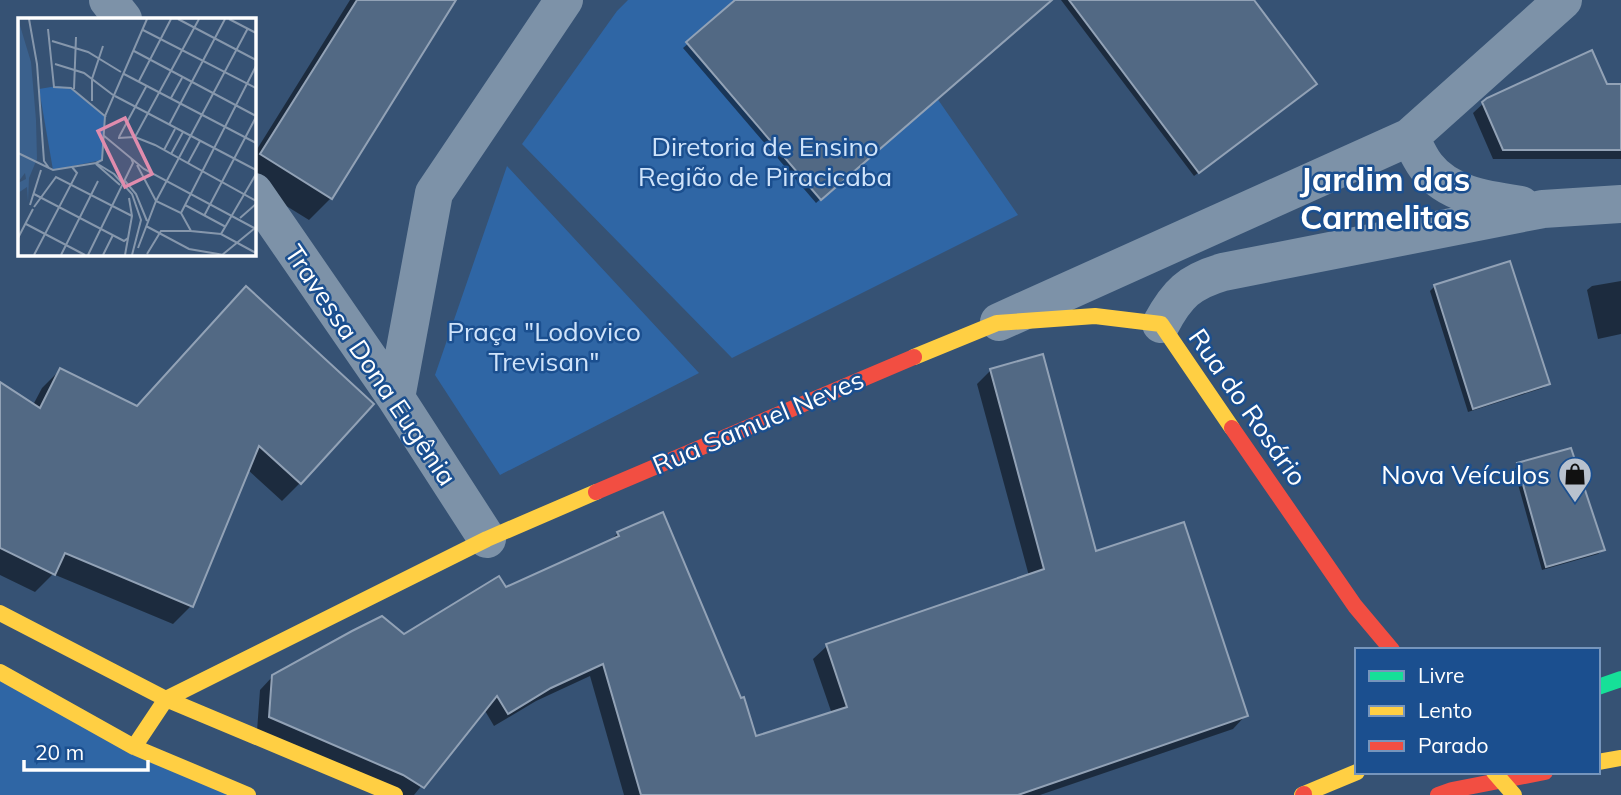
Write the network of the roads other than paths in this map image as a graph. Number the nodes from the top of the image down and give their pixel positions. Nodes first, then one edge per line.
1 (108, 0) edge
2 (564, 0) edge
3 (1563, 0) edge
4 (122, 18) edge
5 (1410, 137) junction
6 (256, 195) edge
7 (1621, 204) edge
8 (1543, 209) junction
9 (997, 323) junction
10 (1161, 324) junction
11 (396, 398) junction
12 (487, 539) junction
13 (0, 613) edge
14 (1390, 648) edge
15 (0, 672) edge
16 (1621, 679) edge
17 (1600, 686) edge
18 (166, 699) junction
19 (134, 747) junction
20 (1621, 758) edge
21 (1600, 762) edge
22 (1355, 773) edge
23 (1496, 774) edge
24 (1534, 774) edge
25 (1516, 794) edge
26 (248, 795) edge
27 (395, 795) edge
28 (1303, 795) edge
29 (1438, 795) edge

1 - 4 street
2 - 11 street
3 - 5 street, Rua Samuel Neves
5 - 8 street
5 - 9 street, Rua Samuel Neves
6 - 11 street, Travessa Dona Eugênia
7 - 8 street
8 - 10 street
9 - 10 street, Rua do Rosário
9 - 12 street, Rua Samuel Neves
10 - 14 street, Rua do Rosário
11 - 12 street, Travessa Dona Eugênia
12 - 18 street, Rua Samuel Neves
13 - 18 street
15 - 19 street
16 - 17 street
18 - 19 street, Rua Samuel Neves
18 - 27 street
19 - 26 street
20 - 21 street
22 - 28 street
23 - 25 street, bridge
24 - 29 street

